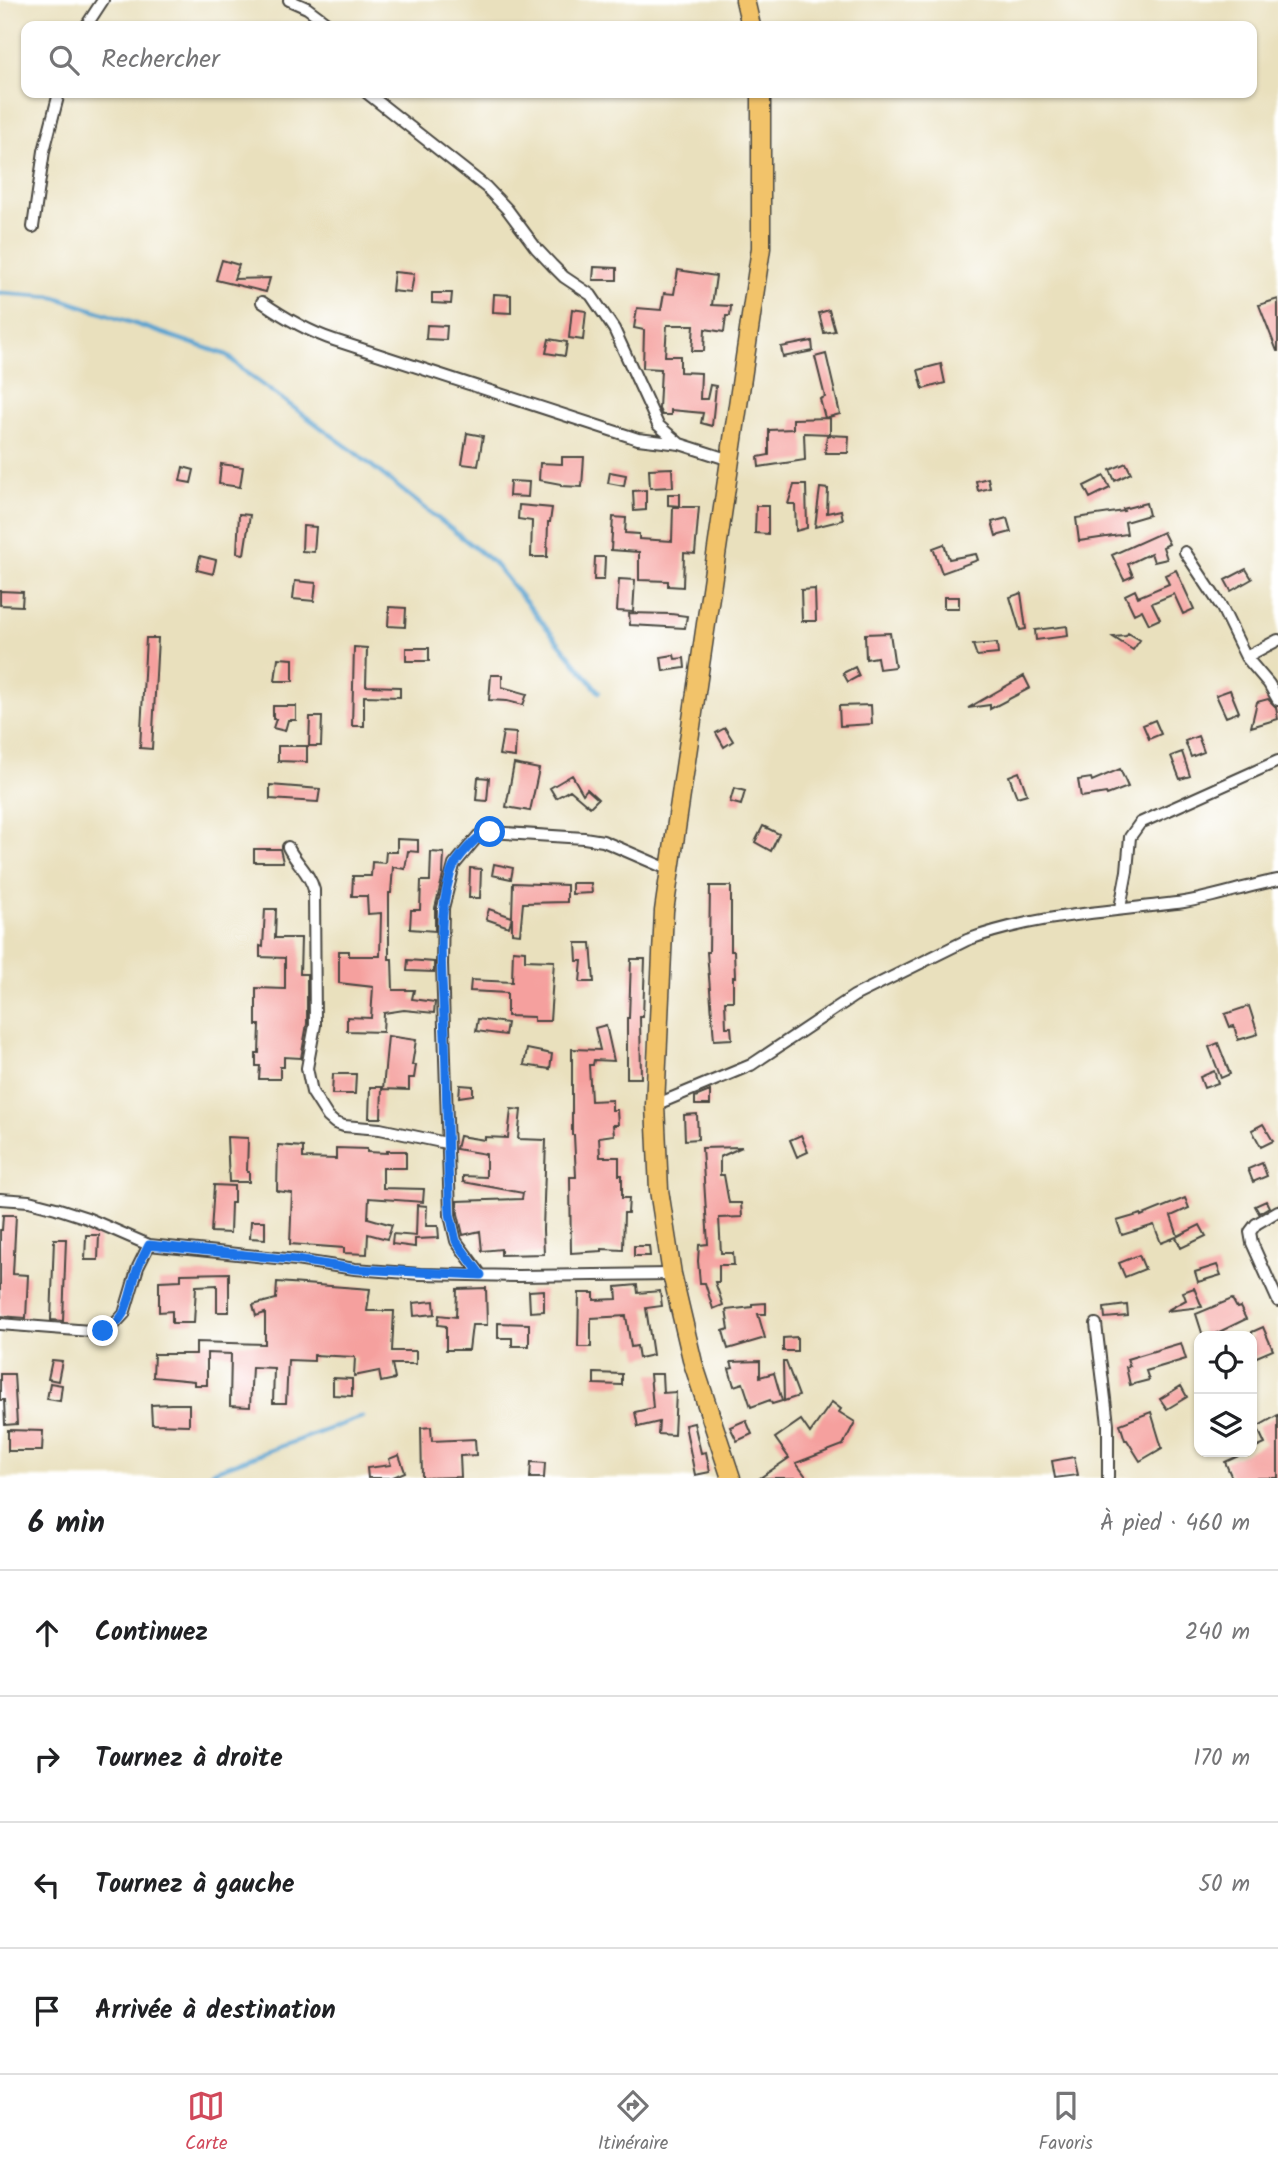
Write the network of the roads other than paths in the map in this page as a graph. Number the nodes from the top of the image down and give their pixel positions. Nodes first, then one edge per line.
1 (103, 0) edge
2 (289, 0) edge
3 (745, 0) edge
4 (89, 21) edge
5 (324, 21) edge
6 (750, 21) edge
7 (58, 98) edge
8 (373, 98) edge
9 (761, 98) edge
10 (33, 227) dead end
11 (262, 302) dead end
12 (680, 444) junction
13 (730, 460) junction
14 (1185, 552) dead end
15 (1278, 640) edge
16 (1246, 657) junction
17 (1278, 700) edge
18 (1278, 761) edge
19 (288, 847) dead end
20 (670, 870) junction
21 (1278, 880) edge
22 (1120, 908) junction
23 (655, 1105) junction
24 (446, 1143) junction
25 (0, 1199) edge
26 (1278, 1210) edge
27 (149, 1245) junction
28 (672, 1274) junction
29 (481, 1275) junction
30 (1278, 1301) edge
31 (0, 1324) edge
32 (1096, 1324) dead end
33 (731, 1478) edge
34 (1108, 1478) edge

1 - 4 street
2 - 5 street
3 - 6 main road
7 - 10 street
8 - 12 street
9 - 13 main road
11 - 12 street
12 - 13 street
13 - 20 main road
14 - 16 street
15 - 16 street
16 - 17 street
18 - 22 street
19 - 24 street
20 - 23 main road
20 - 24 street
21 - 22 street
22 - 23 street
23 - 28 main road
24 - 29 street
25 - 27 street
26 - 30 street
27 - 29 street
27 - 31 street
28 - 29 street
28 - 33 main road
32 - 34 street

